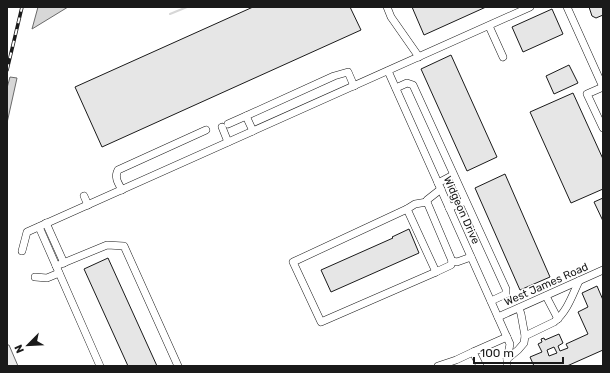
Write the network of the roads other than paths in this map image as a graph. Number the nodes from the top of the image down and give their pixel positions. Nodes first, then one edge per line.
1 (387, 7) edge
2 (530, 7) edge
3 (567, 7) edge
4 (489, 26) junction
5 (419, 57) junction
6 (503, 57) dead end
7 (388, 71) junction
8 (354, 86) junction
9 (603, 87) edge
10 (396, 88) junction
11 (246, 116) junction
12 (603, 128) edge
13 (206, 130) dead end
14 (252, 131) junction
15 (228, 142) junction
16 (453, 175) junction
17 (439, 186) junction
18 (122, 190) junction
19 (84, 196) dead end
20 (465, 201) junction
21 (427, 202) junction
22 (88, 205) junction
23 (449, 208) junction
24 (407, 209) junction
25 (46, 224) junction
26 (39, 227) junction
27 (22, 251) dead end
28 (471, 257) junction
29 (452, 261) junction
30 (64, 263) junction
31 (58, 269) junction
32 (603, 270) edge
33 (436, 272) junction
34 (35, 277) dead end
35 (579, 281) junction
36 (546, 296) junction
37 (491, 301) junction
38 (519, 308) junction
39 (498, 317) junction
40 (558, 319) junction
41 (525, 336) junction
42 (507, 337) junction
43 (473, 352) junction
44 (507, 362) edge
45 (100, 366) edge
46 (178, 366) edge
47 (438, 366) edge
48 (480, 366) edge

1 - 5 street
2 - 4 street
3 - 9 street
4 - 5 street
4 - 6 street
5 - 7 street
7 - 8 street
7 - 10 street, Widgeon Drive
8 - 11 street
8 - 14 street
9 - 12 street
10 - 16 street
10 - 17 street, Widgeon Drive
11 - 14 street
11 - 15 street
13 - 18 street
14 - 15 street
15 - 18 street
16 - 17 street
16 - 20 street
17 - 21 street
17 - 23 street, Widgeon Drive
18 - 22 street
19 - 22 street
20 - 23 street
20 - 37 street
21 - 24 street
21 - 29 street
22 - 25 street
23 - 28 street, Widgeon Drive
24 - 33 street
24 - 33 street
25 - 26 street
25 - 30 street
26 - 27 street
26 - 31 street
28 - 29 street
28 - 37 street, Widgeon Drive
29 - 33 street
30 - 31 street
30 - 46 street
31 - 34 street
31 - 45 street
32 - 35 street, West James Road
35 - 36 street, West James Road
35 - 40 street
36 - 38 street, West James Road
36 - 40 street
37 - 39 street, Widgeon Drive
38 - 39 street, West James Road
38 - 41 street
39 - 42 street, Widgeon Drive
40 - 41 street
41 - 44 street
42 - 43 street
42 - 44 street, Widgeon Drive
43 - 47 street
43 - 48 street

